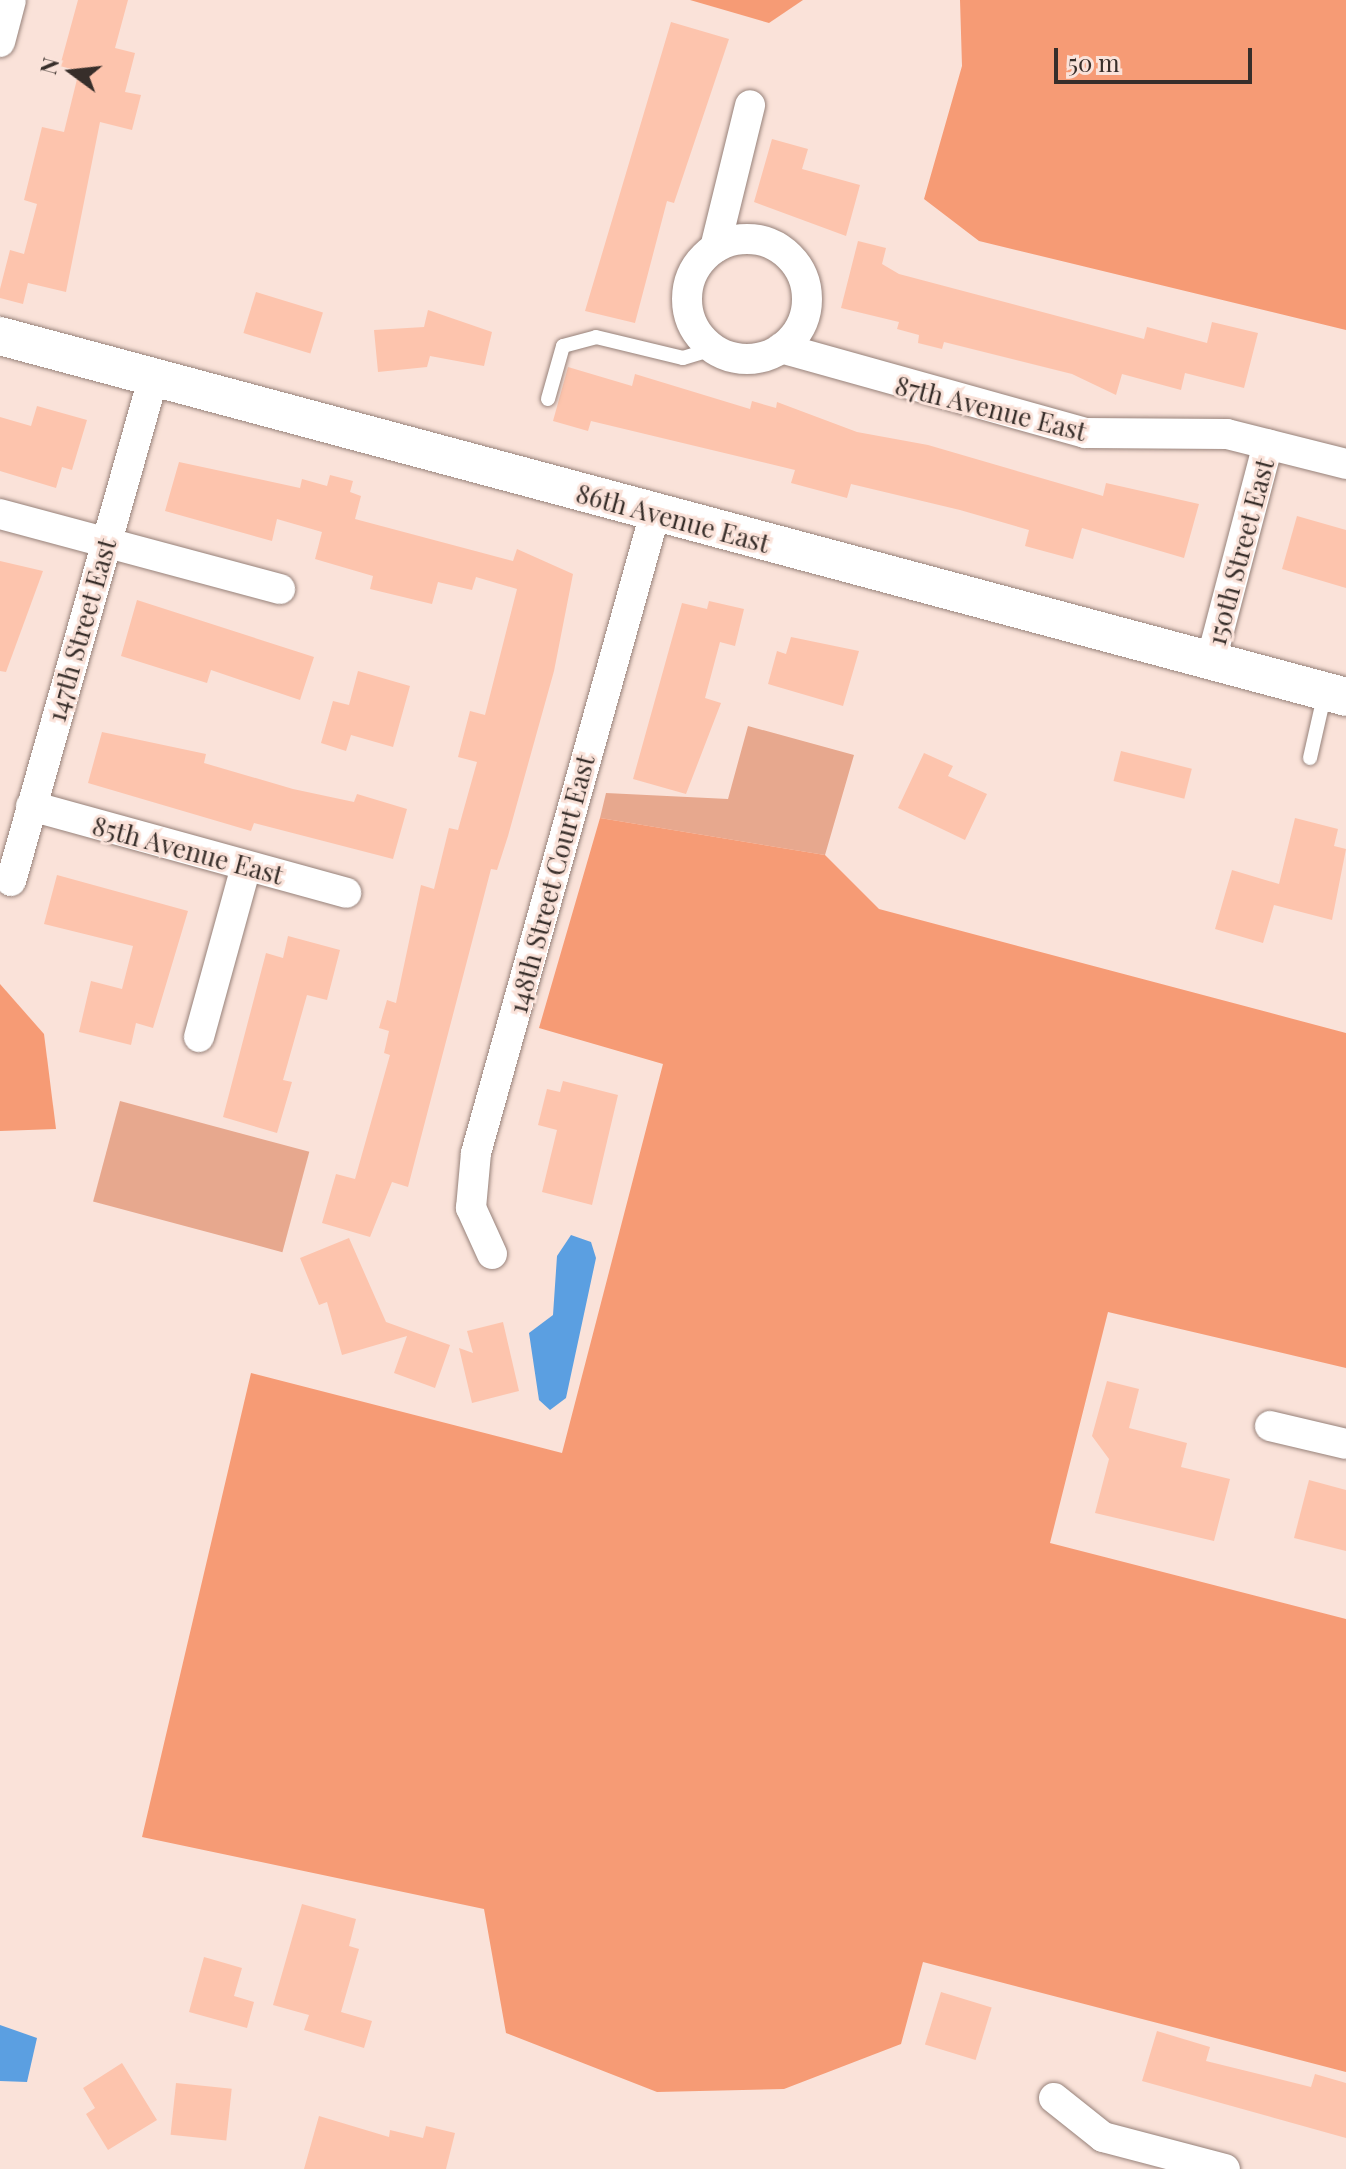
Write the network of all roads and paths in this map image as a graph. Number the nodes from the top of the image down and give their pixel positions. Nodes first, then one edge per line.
1 (11, 0) edge
2 (0, 42) edge
3 (750, 105) dead end
4 (715, 248) junction
5 (0, 336) edge
6 (781, 348) junction
7 (713, 349) junction
8 (153, 379) junction
9 (548, 399) dead end
10 (1268, 444) junction
11 (1346, 464) edge
12 (655, 513) junction
13 (0, 514) edge
14 (106, 542) junction
15 (280, 589) dead end
16 (1211, 661) junction
17 (1336, 694) edge
18 (1310, 758) dead end
19 (31, 806) junction
20 (246, 866) junction
21 (11, 881) dead end
22 (346, 893) dead end
23 (199, 1037) dead end
24 (492, 1254) dead end
25 (1270, 1426) dead end
26 (1346, 1444) edge
27 (1054, 2098) dead end
28 (1225, 2169) edge

1 - 2 street
3 - 4 street
4 - 6 street
4 - 7 street
5 - 8 street, 86th Avenue East
6 - 7 street, 87th Avenue East
6 - 10 street, 87th Avenue East
7 - 9 lane
8 - 12 street, 86th Avenue East
8 - 14 street, 147th Street East
10 - 11 street, 87th Avenue East
10 - 16 street, 150th Street East
12 - 16 street, 86th Avenue East
12 - 24 street, 148th Street Court East
13 - 14 street
14 - 15 street
14 - 19 street, 147th Street East
16 - 17 street, 86th Avenue East
17 - 18 lane
19 - 20 street, 85th Avenue East
19 - 21 street, 147th Street East
20 - 22 street, 85th Avenue East
20 - 23 street
25 - 26 street
27 - 28 street

